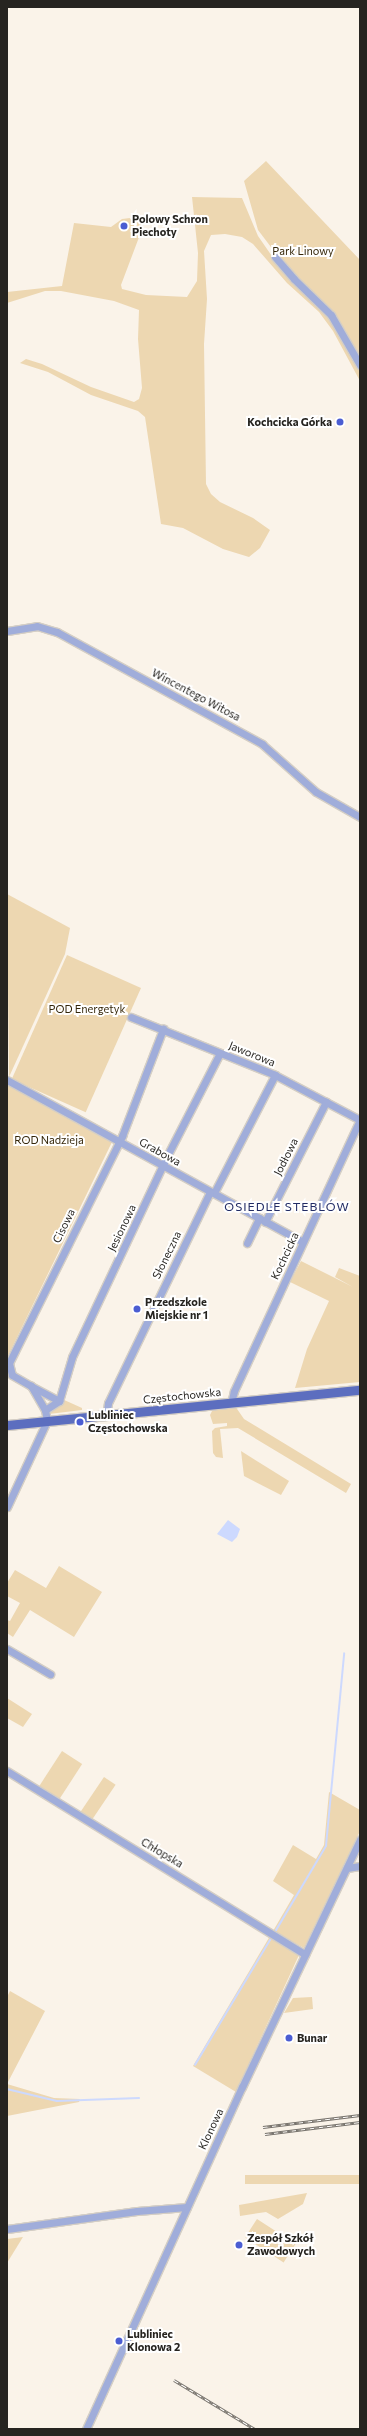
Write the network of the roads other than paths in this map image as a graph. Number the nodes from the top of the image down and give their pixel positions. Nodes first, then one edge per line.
1 (275, 256) dead end
2 (360, 364) edge
3 (7, 631) edge
4 (360, 817) edge
5 (131, 1017) dead end
6 (163, 1029) junction
7 (220, 1052) junction
8 (275, 1075) junction
9 (7, 1080) edge
10 (326, 1102) junction
11 (360, 1120) edge
12 (119, 1142) junction
13 (164, 1166) junction
14 (212, 1193) junction
15 (262, 1220) junction
16 (304, 1242) junction
17 (247, 1243) dead end
18 (31, 1386) junction
19 (360, 1390) edge
20 (59, 1400) junction
21 (231, 1403) junction
22 (45, 1410) junction
23 (106, 1416) junction
24 (47, 1421) junction
25 (7, 1425) edge
26 (7, 1507) edge
27 (7, 1649) edge
28 (50, 1674) dead end
29 (7, 1772) edge
30 (360, 1840) edge
31 (360, 1866) edge
32 (347, 1868) junction
33 (305, 1954) junction
34 (187, 2207) junction
35 (157, 2209) junction
36 (182, 2218) junction
37 (7, 2229) edge
38 (86, 2429) edge

1 - 2 street
3 - 4 street, Wincentego Witosa
5 - 6 street, Jaworowa
6 - 7 street, Jaworowa
6 - 12 street, Cisowa
7 - 8 street, Jaworowa
7 - 13 street, Jesionowa
8 - 10 street, Jaworowa
8 - 14 street, Słoneczna
9 - 12 street, Grabowa
10 - 11 street, Jaworowa
10 - 15 street, Jodłowa
11 - 16 street, Kochcicka
12 - 13 street, Grabowa
12 - 18 street, Cisowa
13 - 14 street, Grabowa
13 - 20 street, Jesionowa
14 - 15 street, Grabowa
14 - 23 street, Słoneczna
15 - 16 street, Grabowa
15 - 17 street, Jodłowa
16 - 21 street, Kochcicka
18 - 20 street
18 - 22 street, Cisowa
19 - 21 main road, Częstochowska
20 - 22 street
21 - 23 main road, Częstochowska
22 - 24 street, Cisowa
23 - 24 main road, Częstochowska
24 - 25 main road, Częstochowska
24 - 26 street
27 - 28 street
29 - 33 street, Chłopska
30 - 32 street, Klonowa
31 - 32 street
32 - 33 street, Klonowa
33 - 34 street, Klonowa
34 - 35 street
34 - 36 street, Klonowa
35 - 36 street
35 - 37 street
36 - 38 street, Klonowa

